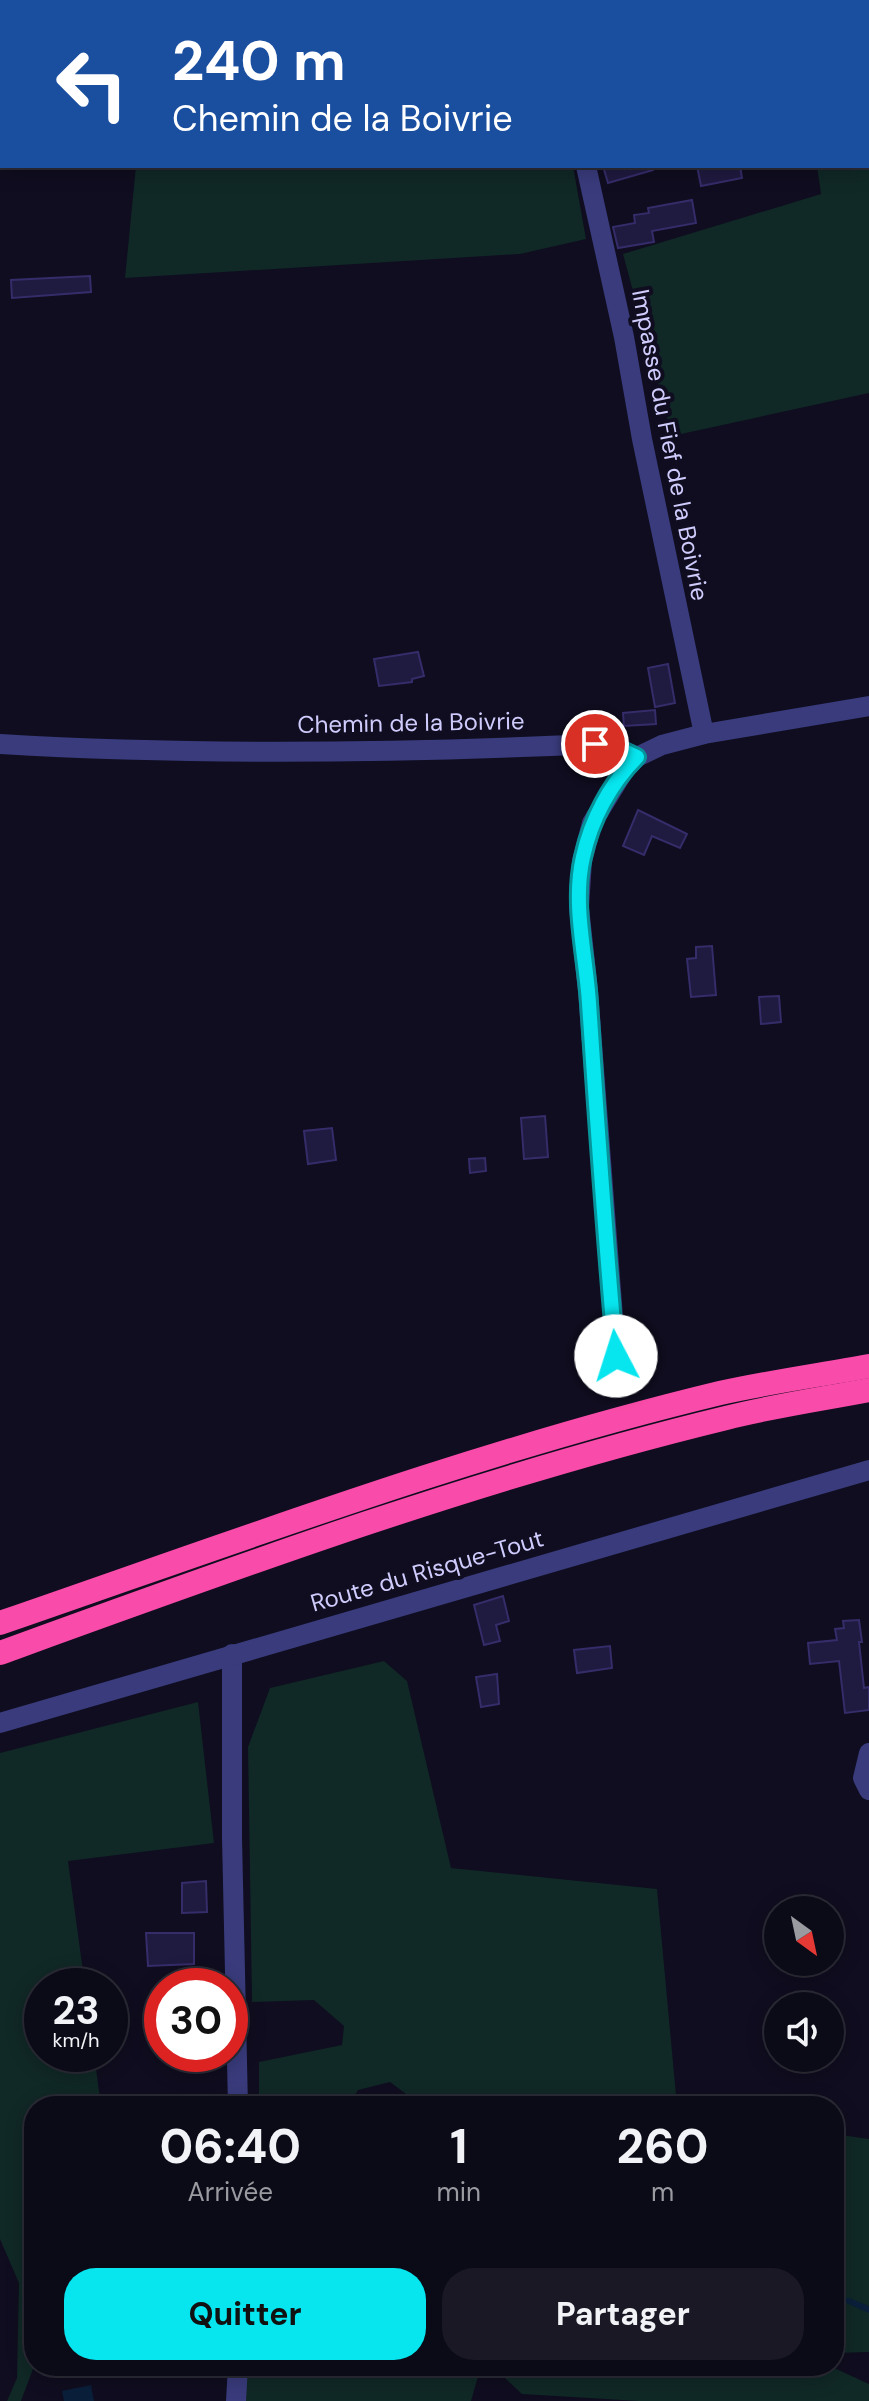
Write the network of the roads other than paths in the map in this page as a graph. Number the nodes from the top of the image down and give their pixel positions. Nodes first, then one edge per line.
1 (586, 168) edge
2 (869, 706) edge
3 (704, 734) junction
4 (0, 744) edge
5 (637, 757) junction
6 (616, 1356) dead end
7 (869, 1366) edge
8 (869, 1390) edge
9 (869, 1470) edge
10 (0, 1623) edge
11 (0, 1653) edge
12 (232, 1654) junction
13 (0, 1723) edge
14 (869, 1753) edge
15 (869, 1790) edge
16 (238, 2096) edge
17 (237, 2376) edge
18 (236, 2401) edge

1 - 3 street, Impasse du Fief de la Boivrie
2 - 3 street
3 - 5 street
4 - 5 street, Chemin de la Boivrie
5 - 6 street
7 - 10 highway
8 - 11 highway
9 - 12 street, Route du Risque-Tout
12 - 13 street, Route du Risque-Tout
12 - 16 street
14 - 15 street
17 - 18 street

